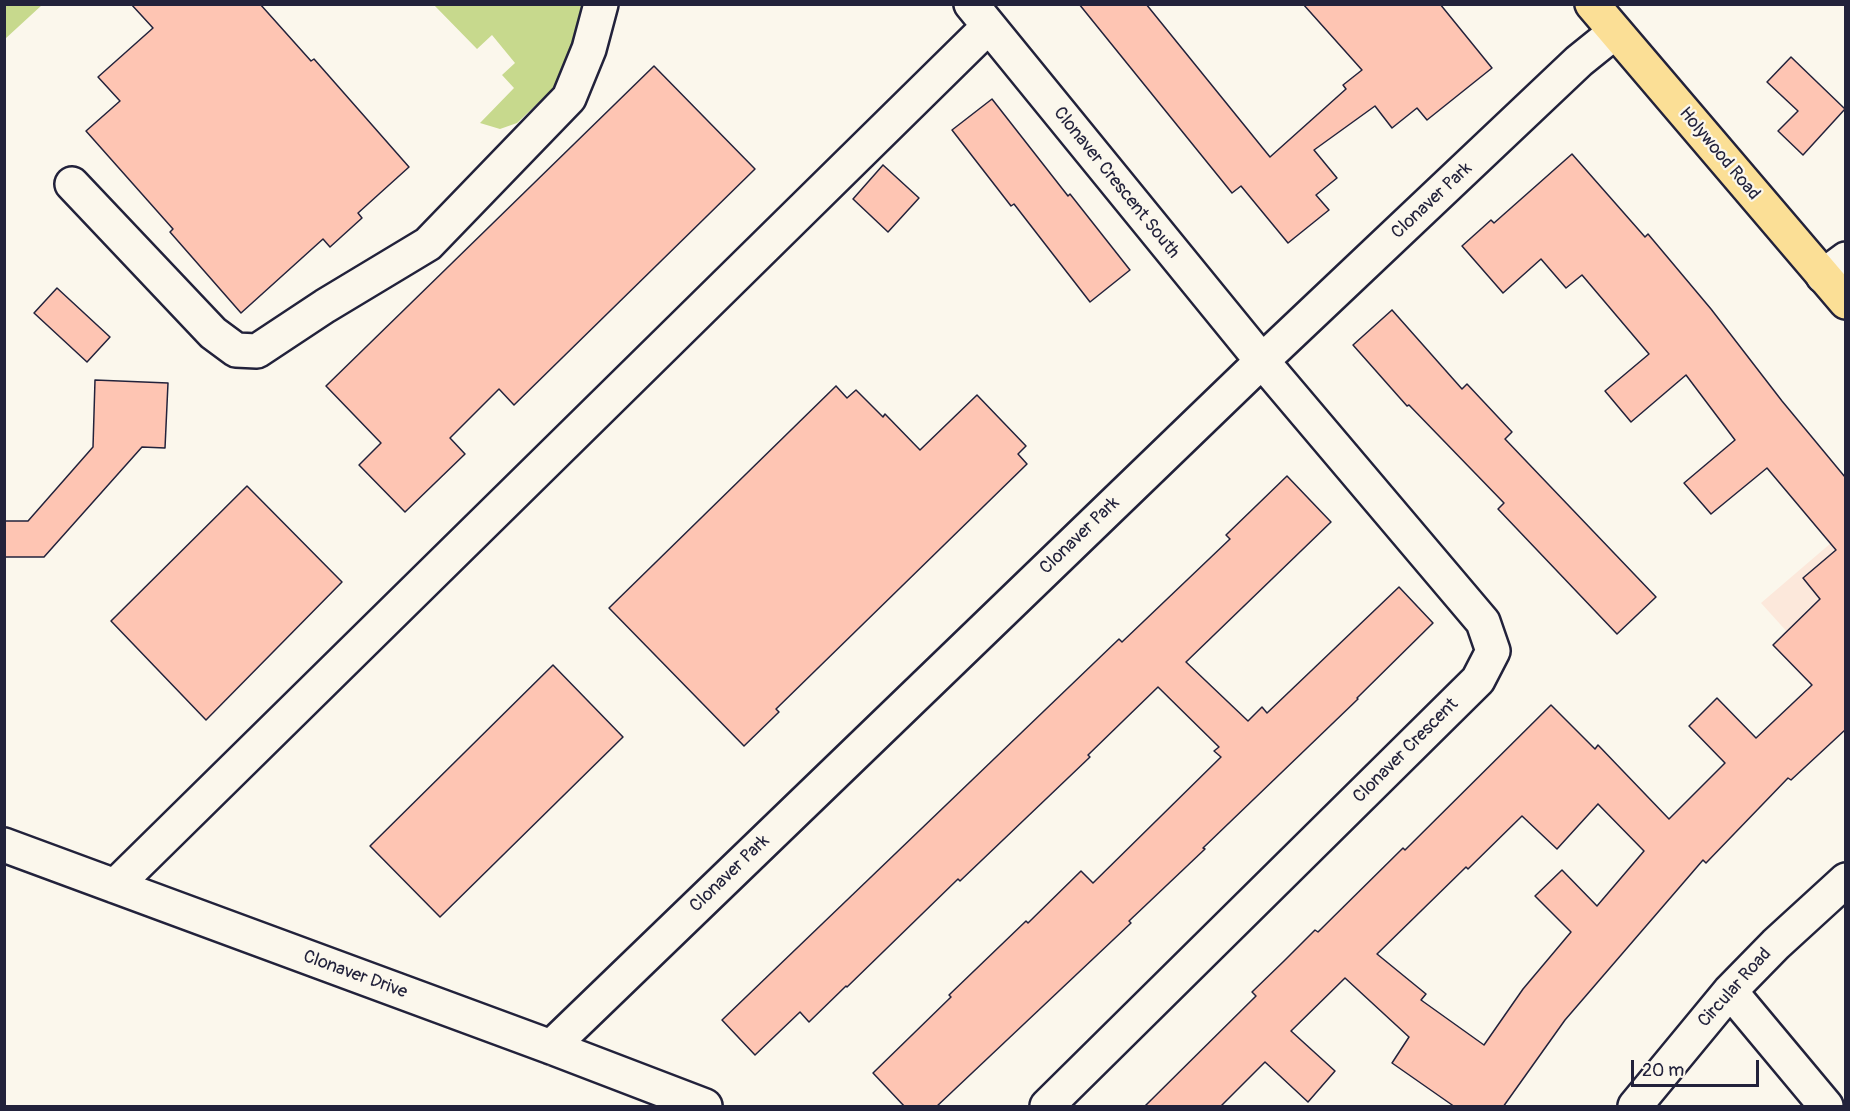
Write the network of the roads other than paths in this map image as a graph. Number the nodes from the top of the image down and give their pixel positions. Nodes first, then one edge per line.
1 (601, 4) edge
2 (1592, 4) edge
3 (980, 15) edge
4 (1615, 32) junction
5 (72, 184) dead end
6 (1834, 267) edge
7 (1845, 302) edge
8 (1262, 361) junction
9 (4, 845) edge
10 (1845, 880) edge
11 (114, 886) junction
12 (1730, 990) junction
13 (551, 1047) junction
14 (705, 1107) edge
15 (1047, 1107) edge
16 (1635, 1107) edge
17 (1826, 1107) edge

1 - 5 street
2 - 4 main road, Holywood Road
3 - 8 street, Clonaver Crescent South
3 - 11 street
4 - 6 main road, Holywood Road
4 - 8 street, Clonaver Park
6 - 7 main road, Holywood Road
8 - 13 street, Clonaver Park
8 - 15 street, Clonaver Crescent
9 - 11 street, Clonaver Drive
10 - 12 street, Circular Road
11 - 13 street, Clonaver Drive
12 - 16 street, Circular Road
12 - 17 street
13 - 14 street, Clonaver Drive

